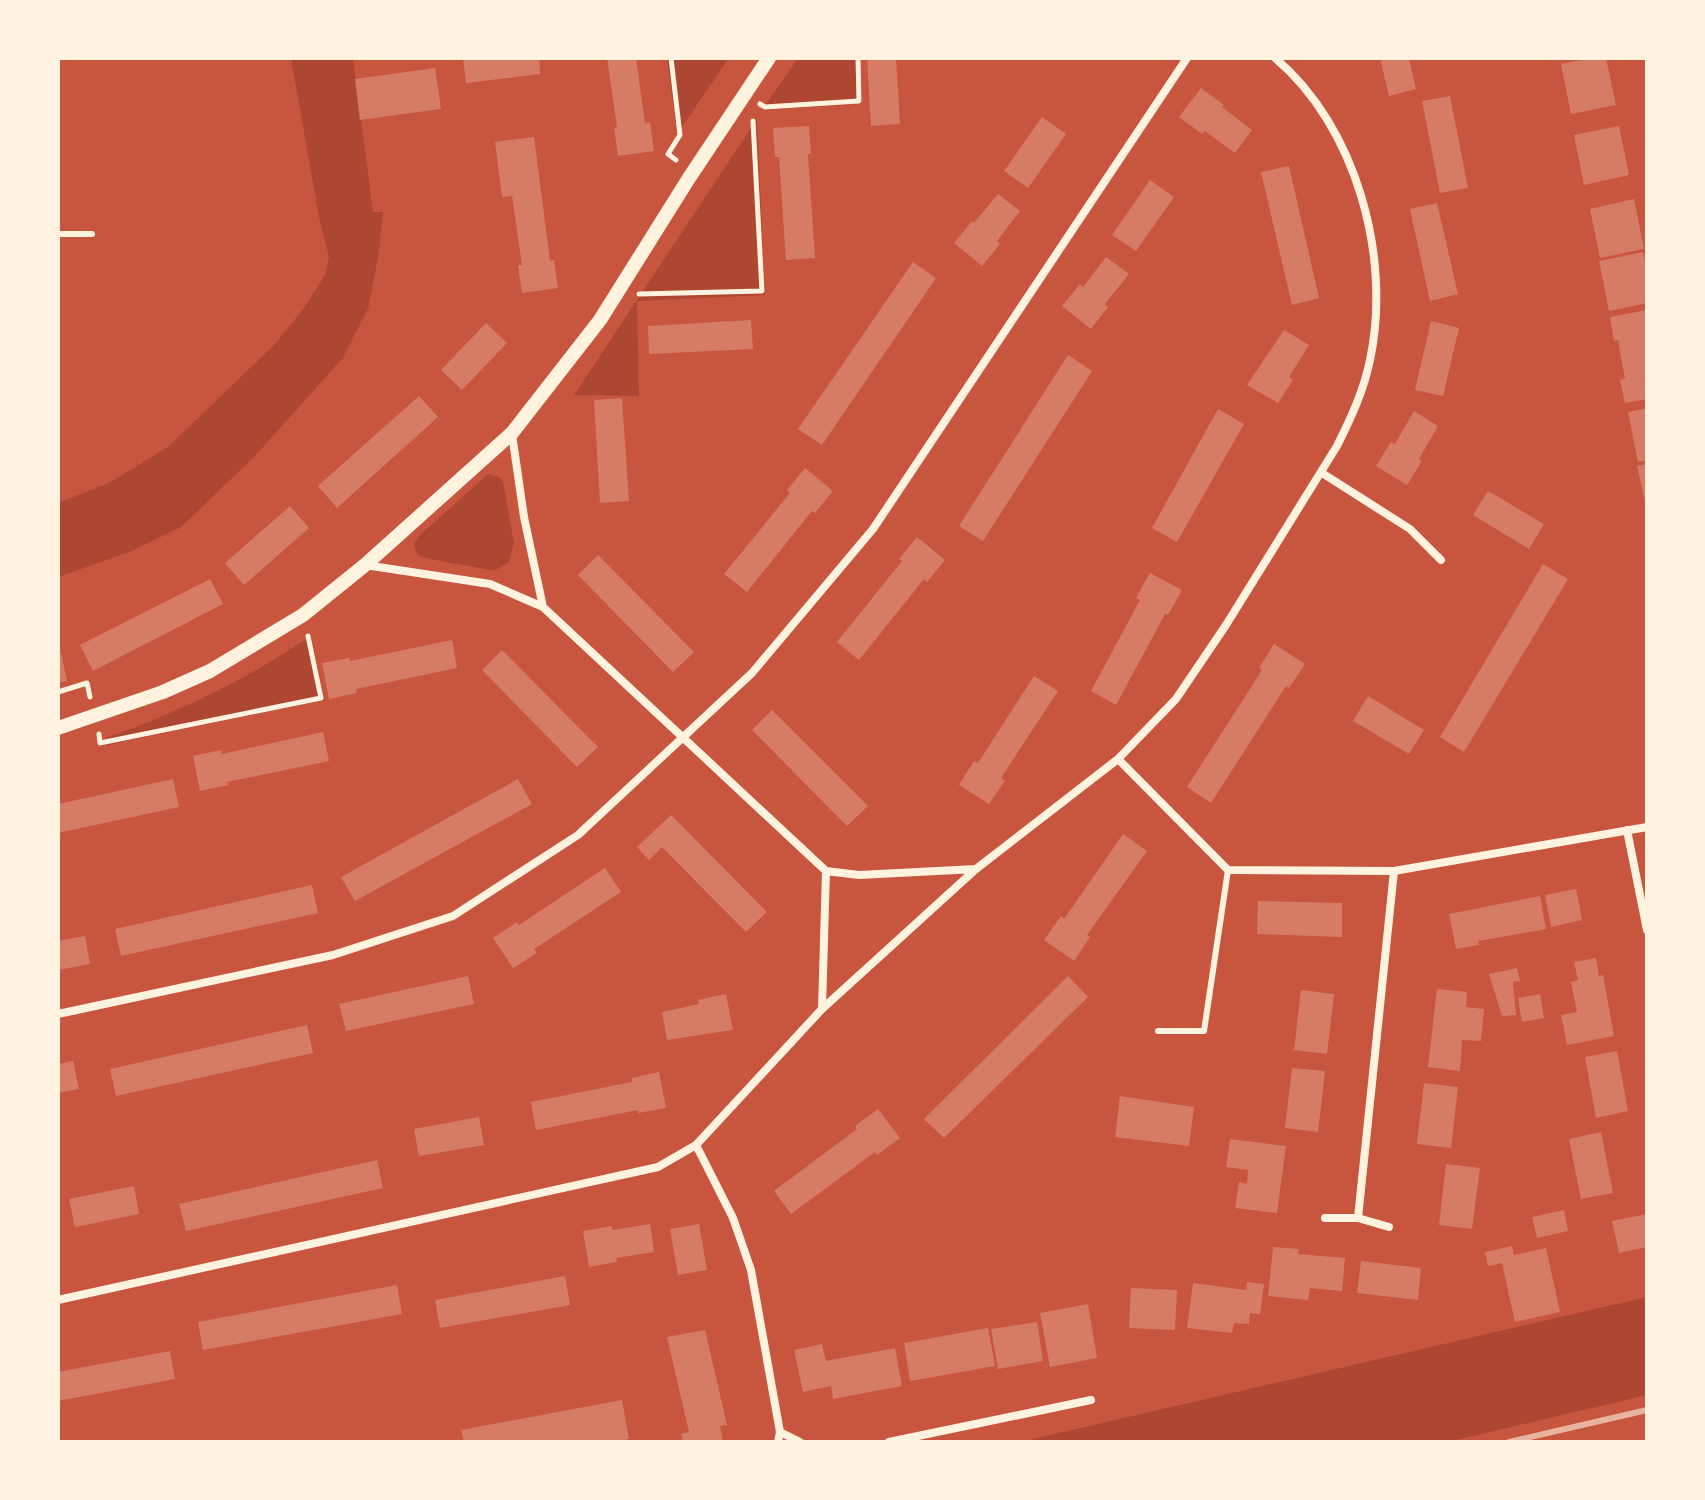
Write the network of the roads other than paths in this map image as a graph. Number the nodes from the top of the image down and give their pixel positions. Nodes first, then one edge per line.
1 (769, 58) edge
2 (1187, 58) edge
3 (1275, 58) edge
4 (58, 234) edge
5 (92, 234) dead end
6 (512, 433) junction
7 (1322, 473) junction
8 (1441, 560) dead end
9 (365, 565) junction
10 (543, 607) junction
11 (58, 728) edge
12 (683, 739) junction
13 (1118, 759) junction
14 (1647, 827) edge
15 (1627, 830) junction
16 (976, 869) junction
17 (1228, 870) junction
18 (826, 871) junction
19 (1394, 871) junction
20 (1647, 930) edge
21 (822, 1009) junction
22 (58, 1014) edge
23 (1158, 1031) dead end
24 (696, 1145) junction
25 (1325, 1218) dead end
26 (1358, 1218) junction
27 (1389, 1227) dead end
28 (58, 1300) edge
29 (1091, 1400) dead end
30 (780, 1432) junction
31 (778, 1442) edge
32 (800, 1442) edge
33 (889, 1442) edge

1 - 6 street
2 - 12 street
3 - 7 street
4 - 5 lane
6 - 9 street
6 - 10 street
7 - 8 street
7 - 13 street
9 - 10 street
9 - 11 street
10 - 12 street
12 - 18 street
12 - 22 street
13 - 16 street
13 - 17 street
14 - 15 street
15 - 19 street
15 - 20 street
16 - 18 street
16 - 21 street
17 - 19 street
17 - 23 lane
18 - 21 street
19 - 26 street
21 - 24 street
24 - 28 street
24 - 30 street
25 - 26 street
26 - 27 street
29 - 33 street
30 - 31 street
30 - 32 street

